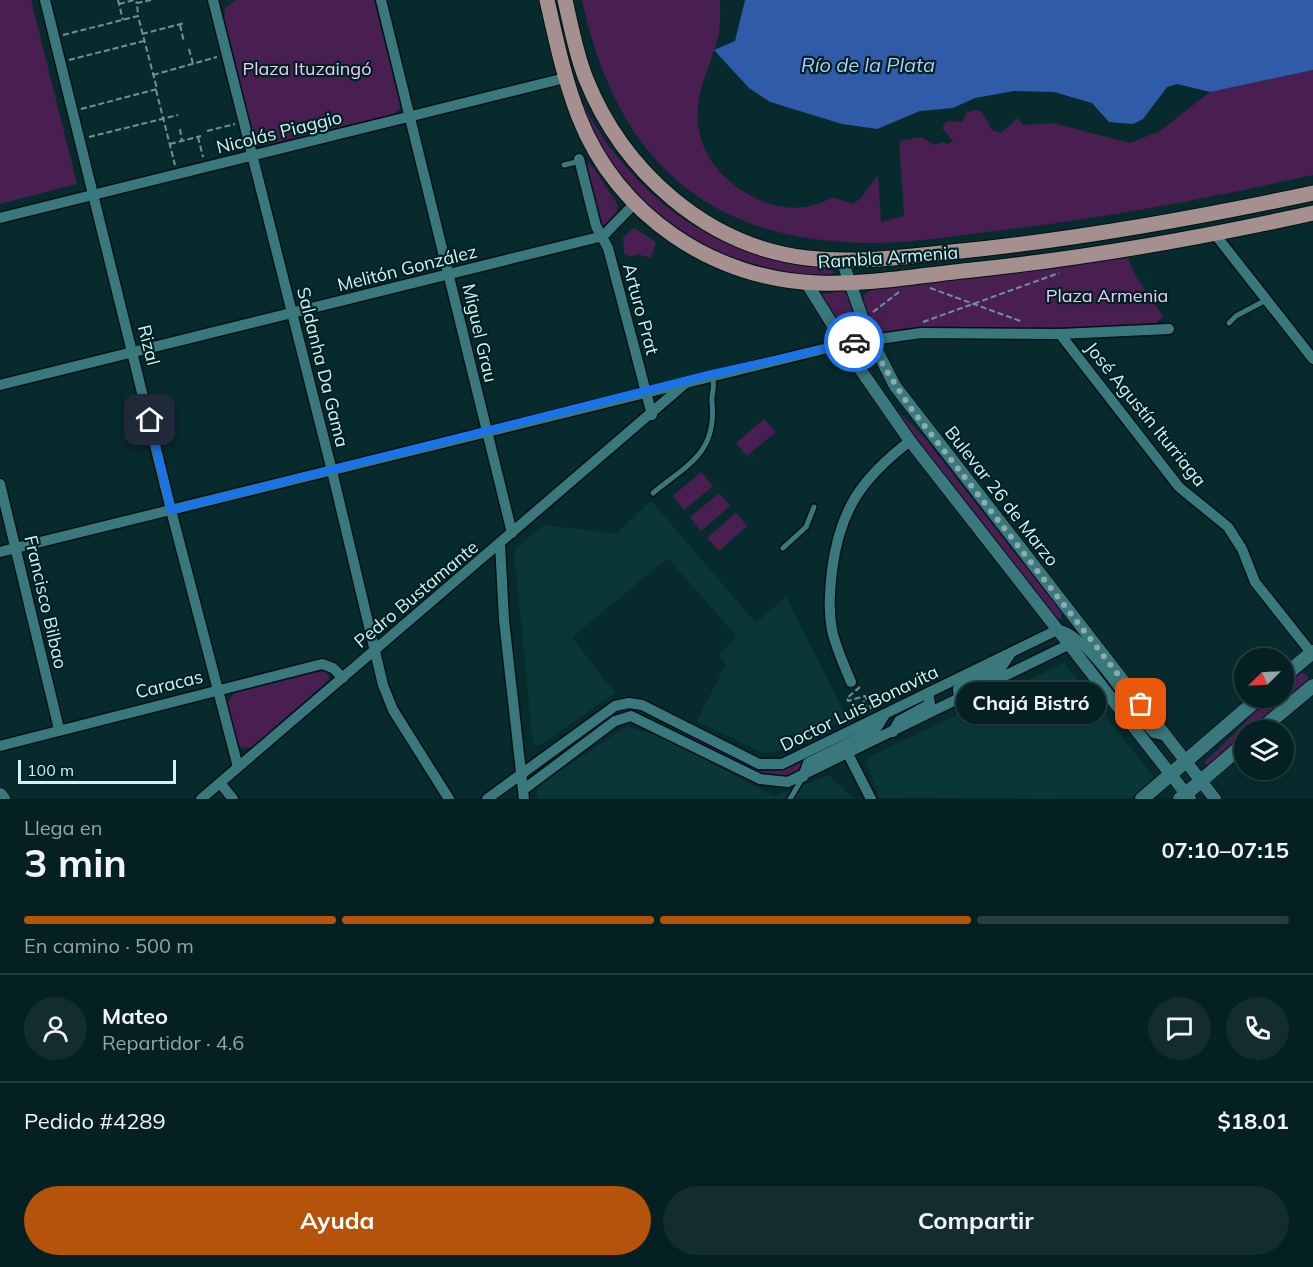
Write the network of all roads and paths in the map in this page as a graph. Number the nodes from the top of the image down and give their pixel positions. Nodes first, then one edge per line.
1 (45, 0) edge
2 (151, 0) edge
3 (213, 0) edge
4 (381, 0) edge
5 (547, 0) edge
6 (565, 0) edge
7 (118, 2) edge
8 (137, 3) junction
9 (138, 16) junction
10 (123, 20) junction
11 (185, 23) dead end
12 (180, 25) junction
13 (142, 34) junction
14 (54, 37) junction
15 (144, 42) junction
16 (184, 42) dead end
17 (189, 49) dead end
18 (227, 55) junction
19 (61, 62) junction
20 (193, 64) junction
21 (153, 75) junction
22 (565, 78) junction
23 (156, 90) junction
24 (73, 111) junction
25 (178, 114) dead end
26 (410, 117) junction
27 (163, 118) junction
28 (243, 122) junction
29 (180, 129) dead end
30 (207, 131) dead end
31 (80, 139) junction
32 (182, 141) junction
33 (170, 144) junction
34 (252, 156) junction
35 (579, 160) joint
36 (564, 165) dead end
37 (206, 167) junction
38 (643, 170) junction
39 (177, 174) junction
40 (1313, 193) edge
41 (95, 196) junction
42 (635, 203) junction
43 (1313, 213) edge
44 (0, 218) edge
45 (1214, 233) junction
46 (603, 236) junction
47 (842, 260) junction
48 (1059, 273) dead end
49 (449, 274) junction
50 (916, 276) junction
51 (806, 282) junction
52 (850, 282) junction
53 (899, 292) dead end
54 (1266, 300) junction
55 (976, 304) junction
56 (293, 313) junction
57 (863, 319) junction
58 (1229, 323) dead end
59 (914, 325) dead end
60 (1169, 329) dead end
61 (1029, 333) junction
62 (1060, 334) junction
63 (871, 340) junction
64 (844, 344) junction
65 (134, 352) junction
66 (1313, 359) edge
67 (712, 374) junction
68 (690, 380) junction
69 (0, 385) edge
70 (645, 391) junction
71 (652, 415) junction
72 (486, 432) junction
73 (910, 441) junction
74 (332, 471) junction
75 (0, 484) edge
76 (653, 493) dead end
77 (814, 507) dead end
78 (171, 510) junction
79 (512, 534) junction
80 (500, 544) junction
81 (16, 548) junction
82 (783, 548) dead end
83 (0, 552) edge
84 (1057, 630) junction
85 (1078, 639) junction
86 (374, 651) junction
87 (1011, 653) junction
88 (1313, 653) edge
89 (1294, 668) edge
90 (343, 678) junction
91 (851, 682) joint
92 (1313, 686) edge
93 (217, 690) junction
94 (928, 693) junction
95 (959, 699) junction
96 (1248, 708) edge
97 (884, 716) junction
98 (1272, 720) edge
99 (864, 726) junction
100 (59, 729) junction
101 (893, 732) junction
102 (0, 746) edge
103 (1234, 752) edge
104 (848, 754) junction
105 (1186, 762) junction
106 (238, 767) junction
107 (1171, 775) junction
108 (520, 776) junction
109 (803, 777) junction
110 (1200, 781) junction
111 (220, 783) junction
112 (0, 795) edge
113 (524, 795) edge
114 (1185, 797) edge
115 (3, 799) edge
116 (201, 799) edge
117 (233, 799) edge
118 (449, 799) edge
119 (487, 799) edge
120 (790, 799) edge
121 (871, 799) edge
122 (1142, 799) edge
123 (1215, 799) edge

1 - 14 street, Rizal
2 - 8 path
3 - 18 street, Saldanha Da Gama
4 - 26 street, Miguel Grau
5 - 22 main road, Rambla Armenia
6 - 38 main road, Rambla Armenia
7 - 8 path
7 - 10 path
8 - 9 path
9 - 10 path
9 - 13 path
10 - 14 path
11 - 12 path
12 - 13 path
12 - 16 path
13 - 15 path
14 - 19 street, Rizal
15 - 19 path
15 - 21 path
17 - 20 path
18 - 20 path
18 - 28 street, Saldanha Da Gama
19 - 24 street, Rizal
20 - 21 path
21 - 23 path
22 - 26 street, Nicolás Piaggio
22 - 38 main road
22 - 42 main road, Rambla Armenia
23 - 24 path
23 - 27 path
24 - 31 street, Rizal
25 - 27 path
26 - 34 street, Nicolás Piaggio
26 - 49 street, Miguel Grau
27 - 31 path
27 - 33 path
28 - 30 path
28 - 34 street, Saldanha Da Gama
29 - 32 path
31 - 41 street, Rizal
32 - 33 path
32 - 37 path
33 - 39 path
34 - 37 street, Nicolás Piaggio
34 - 56 street, Saldanha Da Gama
35 - 36 lane
35 - 46 street
37 - 39 street, Nicolás Piaggio
38 - 47 main road, Rambla Armenia
39 - 41 street, Nicolás Piaggio
40 - 47 main road, Rambla Armenia
41 - 44 street, Nicolás Piaggio
41 - 65 street, Rizal
42 - 46 street
42 - 51 main road, Rambla Armenia
43 - 45 main road, Rambla Armenia
45 - 50 main road, Rambla Armenia
45 - 54 street
46 - 49 street, Melitón González
46 - 70 street, Arturo Prat
47 - 52 street, Bulevar 26 de Marzo
48 - 55 path
49 - 56 street, Melitón González
49 - 72 street, Miguel Grau
50 - 52 main road, Rambla Armenia
50 - 55 path
51 - 52 main road, Rambla Armenia
51 - 64 street, Bulevar 26 de Marzo
52 - 57 street, Bulevar 26 de Marzo
53 - 57 path
54 - 58 lane
54 - 66 street
55 - 59 path
55 - 61 path
56 - 65 street, Melitón González
56 - 74 street, Saldanha Da Gama
57 - 63 street, Bulevar 26 de Marzo
60 - 62 street
61 - 62 street
61 - 63 street
62 - 88 street, José Agustín Iturriaga
63 - 64 street
63 - 85 street, Bulevar 26 de Marzo
64 - 67 street
64 - 73 street, Bulevar 26 de Marzo
65 - 69 street, Melitón González
65 - 78 street, Rizal
67 - 68 street
67 - 76 lane
68 - 70 street
68 - 71 street, Pedro Bustamante
70 - 71 street
70 - 72 street
71 - 79 street, Pedro Bustamante
72 - 74 street
72 - 79 street, Miguel Grau
73 - 84 street, Bulevar 26 de Marzo
73 - 91 street
74 - 78 street
74 - 86 street, Saldanha Da Gama
75 - 81 street, Francisco Bilbao
77 - 82 lane
78 - 81 street
78 - 93 street, Rizal
79 - 80 street, Pedro Bustamante
80 - 86 street, Pedro Bustamante
80 - 108 street
81 - 83 street
81 - 100 street, Francisco Bilbao
84 - 85 street, Bulevar 26 de Marzo
84 - 87 street, Doctor Luis Bonavita
85 - 95 street, Doctor Luis Bonavita
85 - 105 street, Bulevar 26 de Marzo
85 - 107 street, Bulevar 26 de Marzo
86 - 90 street, Pedro Bustamante
86 - 118 street, Saldanha Da Gama
87 - 94 street, Doctor Luis Bonavita
87 - 95 street
88 - 89 main road
90 - 93 street, Caracas
90 - 106 street, Pedro Bustamante
91 - 99 path
92 - 98 main road
93 - 100 street, Caracas
93 - 106 street, Rizal
94 - 97 street, Doctor Luis Bonavita
94 - 101 street
95 - 101 street, Doctor Luis Bonavita
96 - 105 main road
97 - 99 street, Doctor Luis Bonavita
97 - 109 street
99 - 108 street, Doctor Luis Bonavita
100 - 102 street, Caracas
101 - 104 street, Doctor Luis Bonavita
103 - 110 main road
104 - 109 street, Doctor Luis Bonavita
104 - 121 street
105 - 107 main road
105 - 110 street, Bulevar 26 de Marzo
106 - 111 street, Pedro Bustamante
107 - 114 street, Bulevar 26 de Marzo
107 - 122 main road
108 - 113 street
108 - 119 street, Doctor Luis Bonavita
109 - 113 street, Doctor Luis Bonavita
109 - 120 lane
110 - 114 main road
110 - 123 street, Bulevar 26 de Marzo
111 - 116 street, Pedro Bustamante
111 - 117 street
112 - 115 main road

